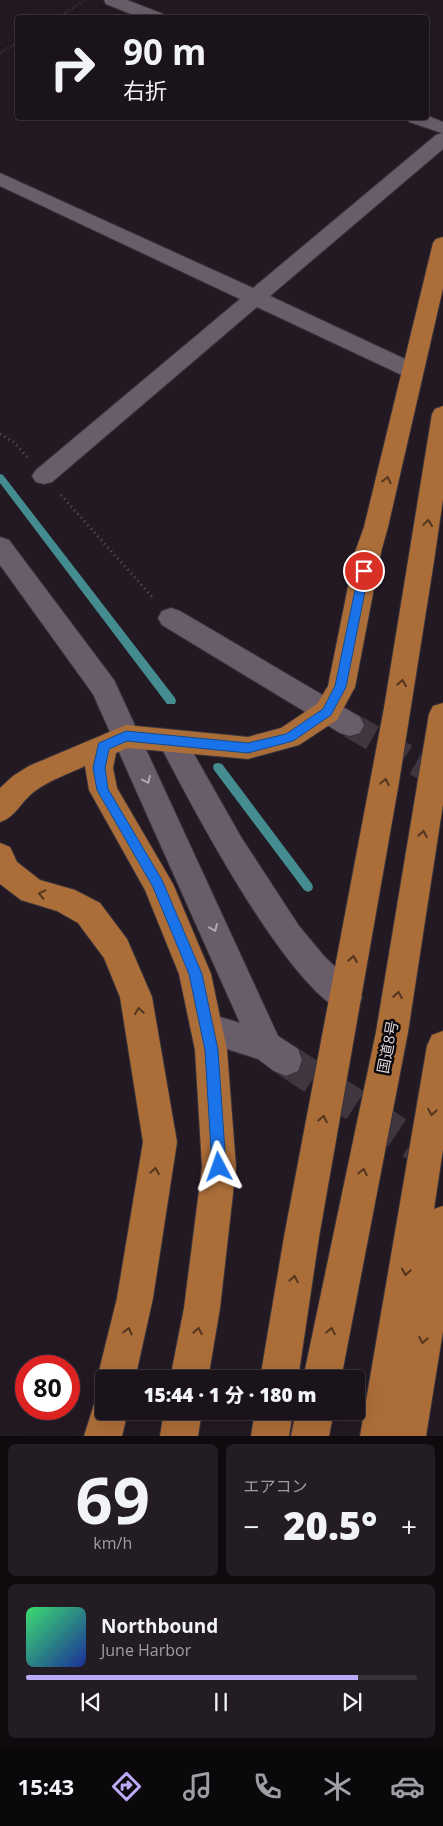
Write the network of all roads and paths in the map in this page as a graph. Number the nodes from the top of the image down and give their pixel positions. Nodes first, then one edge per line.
1 (85, 0) edge
2 (112, 0) edge
3 (62, 15) edge
4 (150, 15) edge
5 (15, 44) edge
6 (0, 53) edge
7 (421, 120) edge
8 (443, 128) edge
9 (443, 139) edge
10 (0, 179) edge
11 (443, 242) edge
12 (254, 298) junction
13 (412, 371) junction
14 (443, 414) edge
15 (0, 434) edge
16 (44, 476) junction
17 (0, 546) edge
18 (171, 618) joint
19 (443, 714) edge
20 (338, 719) junction
21 (172, 740) junction
22 (115, 741) junction
23 (0, 810) edge
24 (0, 856) edge
25 (346, 998) junction
26 (207, 1028) junction
27 (443, 1046) edge
28 (443, 1223) edge
29 (118, 1370) edge
30 (191, 1370) edge
31 (280, 1370) edge
32 (324, 1370) edge
33 (107, 1420) edge
34 (182, 1420) edge
35 (273, 1420) edge
36 (313, 1420) edge
37 (103, 1436) edge
38 (179, 1436) edge
39 (270, 1436) edge
40 (310, 1436) edge
41 (379, 1436) edge
42 (407, 1436) edge

1 - 3 path
2 - 4 street
5 - 6 path
7 - 8 street
9 - 12 street
10 - 12 street
11 - 13 highway
12 - 13 street
12 - 16 street
20 -> 13 highway
25 -> 14 highway
15 - 16 path
16 - 18 path
17 - 22 street
18 - 20 street
32 -> 19 highway, 国道8号
20 - 21 highway
21 - 22 highway
21 - 25 street
22 - 23 highway
22 - 26 highway
22 -> 26 street
29 -> 24 highway
31 -> 25 highway
30 -> 26 highway
27 -> 41 highway
28 -> 42 highway
33 - 37 highway
34 - 38 highway
35 - 39 highway
36 - 40 highway

